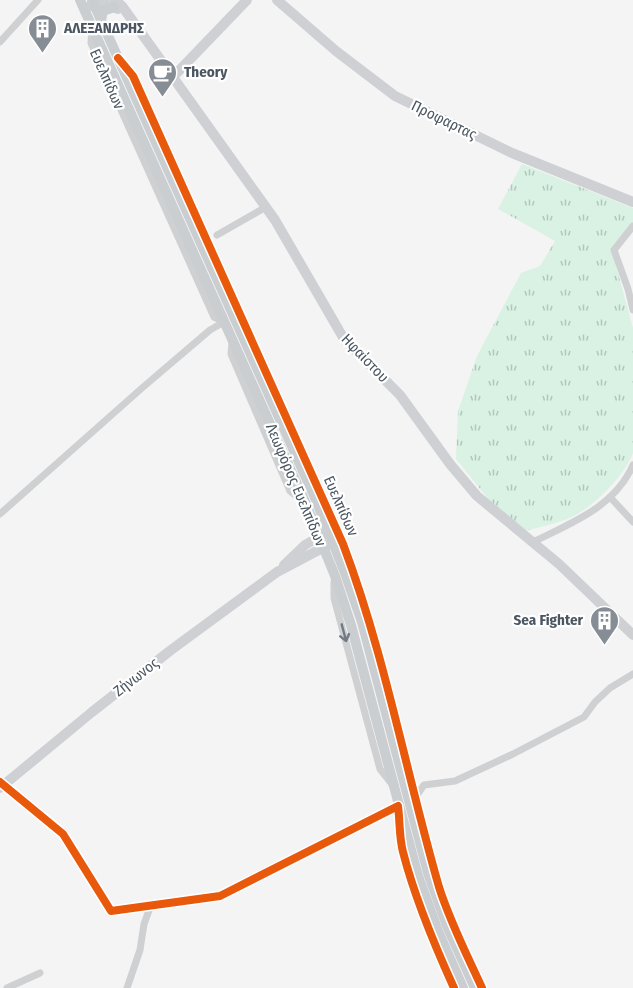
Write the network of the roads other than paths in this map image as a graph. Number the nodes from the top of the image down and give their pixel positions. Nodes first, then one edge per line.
1 (38, 0) edge
2 (247, 0) edge
3 (277, 0) edge
4 (88, 3) edge
5 (119, 5) edge
6 (97, 24) junction
7 (0, 42) edge
8 (172, 78) junction
9 (633, 202) edge
10 (266, 207) junction
11 (633, 226) edge
12 (217, 235) dead end
13 (633, 310) edge
14 (224, 322) junction
15 (269, 410) junction
16 (633, 465) edge
17 (304, 466) junction
18 (631, 475) edge
19 (610, 497) junction
20 (0, 514) edge
21 (633, 522) edge
22 (326, 540) junction
23 (533, 542) junction
24 (633, 635) edge
25 (633, 675) edge
26 (382, 685) junction
27 (2, 785) edge
28 (415, 798) junction
29 (398, 806) junction
30 (151, 906) junction
31 (470, 970) junction
32 (40, 973) dead end
33 (7, 988) edge
34 (127, 988) edge
35 (454, 988) edge
36 (463, 988) edge
37 (475, 988) edge
38 (482, 988) edge

1 - 7 street
2 - 8 street
3 - 9 street, Προφαρτας
4 - 5 street
4 - 6 main road, Λεωφόρος Ευελπίδων
5 - 6 main road
5 - 8 street, Ηφαίστου
6 - 14 main road, Λεωφόρος Ευελπίδων
6 - 15 main road, Λεωφόρος Ευελπίδων
8 - 10 street, Ηφαίστου
10 - 12 street
10 - 23 street, Ηφαίστου
11 - 13 street
14 - 15 main road, Λεωφόρος Ευελπίδων
14 - 20 street
15 - 17 main road, Λεωφόρος Ευελπίδων
15 - 22 main road, Λεωφόρος Ευελπίδων
16 - 18 street
17 - 22 main road, Λεωφόρος Ευελπίδων
17 - 26 street, Ευελπίδων
18 - 19 street
19 - 21 street
19 - 23 street
22 - 26 main road, Λεωφόρος Ευελπίδων
22 - 27 street, Ζήνωνος
22 -> 29 main road, Λεωφόρος Ευελπίδων
23 - 24 street, Ηφαίστου
25 - 28 street
26 - 28 street, Ευελπίδων
26 - 31 main road, Λεωφόρος Ευελπίδων
27 - 30 street
28 - 31 street, Ευελπίδων
29 - 30 street
29 - 35 street
29 - 36 main road, Λεωφόρος Ευελπίδων
30 - 34 street
31 - 37 main road, Λεωφόρος Ευελπίδων
31 - 38 street, Ευελπίδων
32 - 33 street

